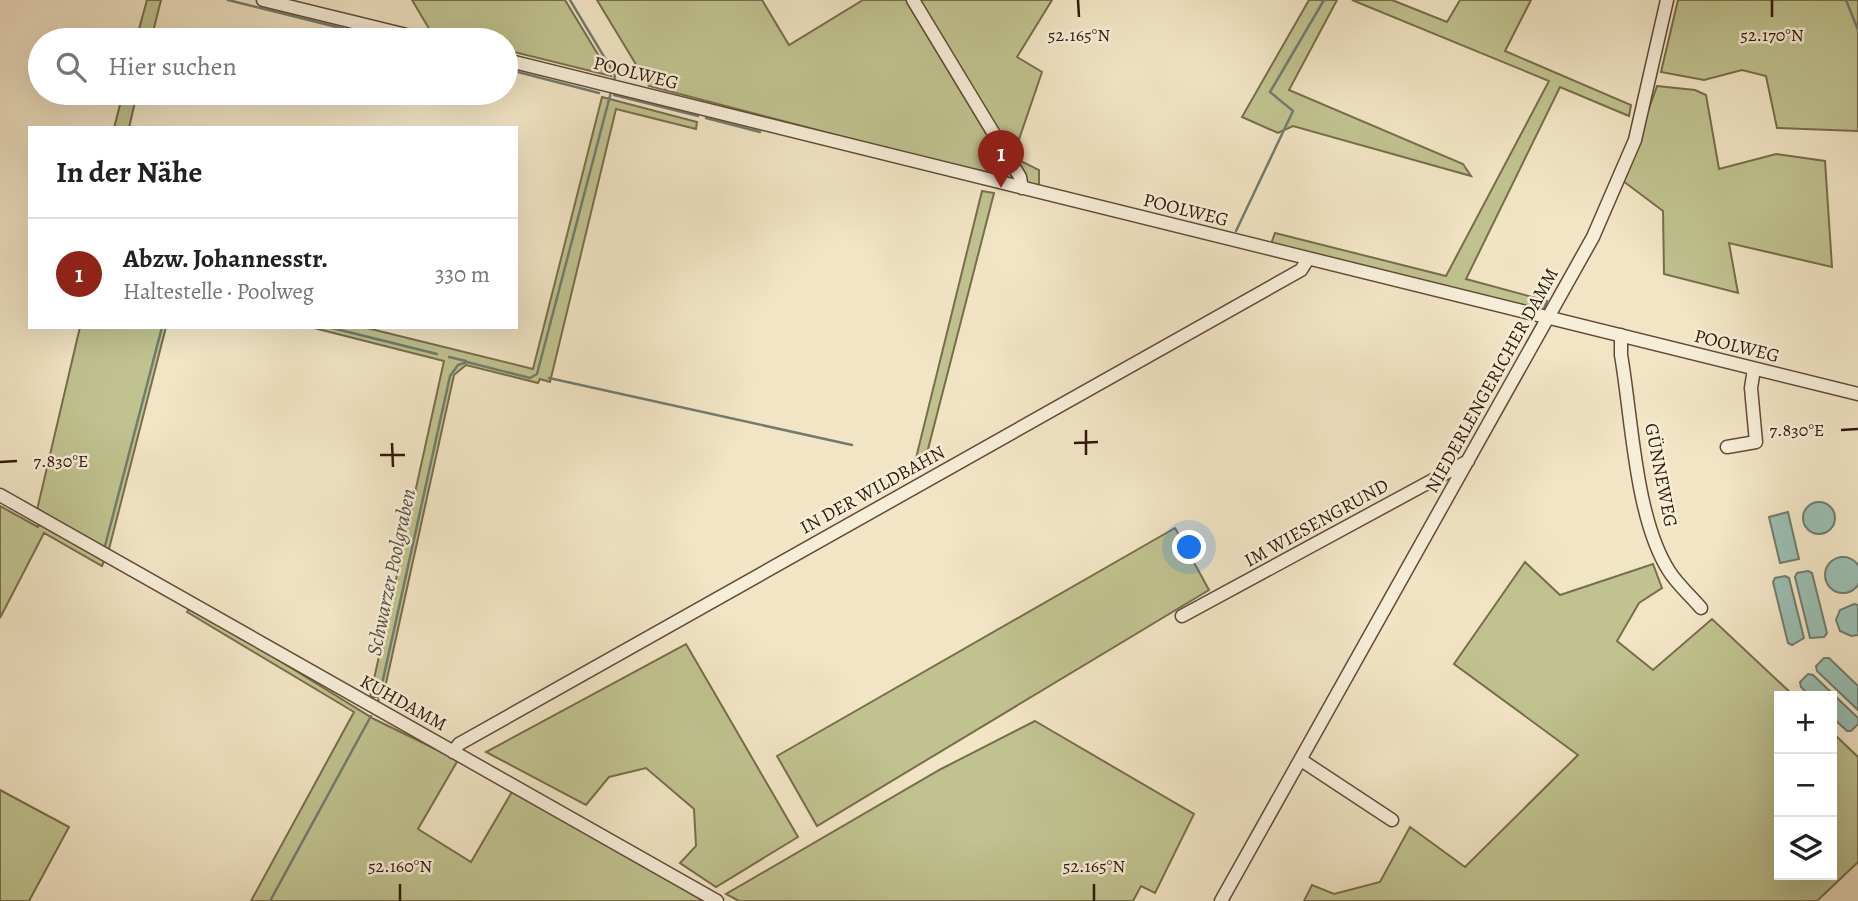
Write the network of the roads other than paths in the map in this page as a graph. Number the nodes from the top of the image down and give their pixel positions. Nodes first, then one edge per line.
1 (263, 0) edge
2 (913, 0) edge
3 (1667, 0) edge
4 (378, 28) edge
5 (518, 63) edge
6 (1022, 188) junction
7 (1308, 259) junction
8 (1549, 317) junction
9 (1621, 335) junction
10 (1754, 369) junction
11 (1858, 394) edge
12 (1727, 447) dead end
13 (1468, 461) junction
14 (0, 495) edge
15 (1701, 608) dead end
16 (1182, 616) dead end
17 (453, 752) junction
18 (1301, 760) junction
19 (1392, 820) dead end
20 (717, 901) edge
21 (1221, 901) edge

1 - 4 street
2 - 6 street
3 - 8 street, NIEDERLENGERICHER DAMM
5 - 6 street, POOLWEG
6 - 7 street, POOLWEG
7 - 8 street, POOLWEG
7 - 17 street, IN DER WILDBAHN
8 - 9 street, POOLWEG
8 - 13 street, NIEDERLENGERICHER DAMM
9 - 10 street, POOLWEG
9 - 15 street, GÜNNEWEG
10 - 11 street, POOLWEG
10 - 12 street
13 - 16 street, IM WIESENGRUND
13 - 18 street, NIEDERLENGERICHER DAMM
14 - 17 street, KUHDAMM
17 - 20 street, KUHDAMM
18 - 19 street
18 - 21 street, NIEDERLENGERICHER DAMM

